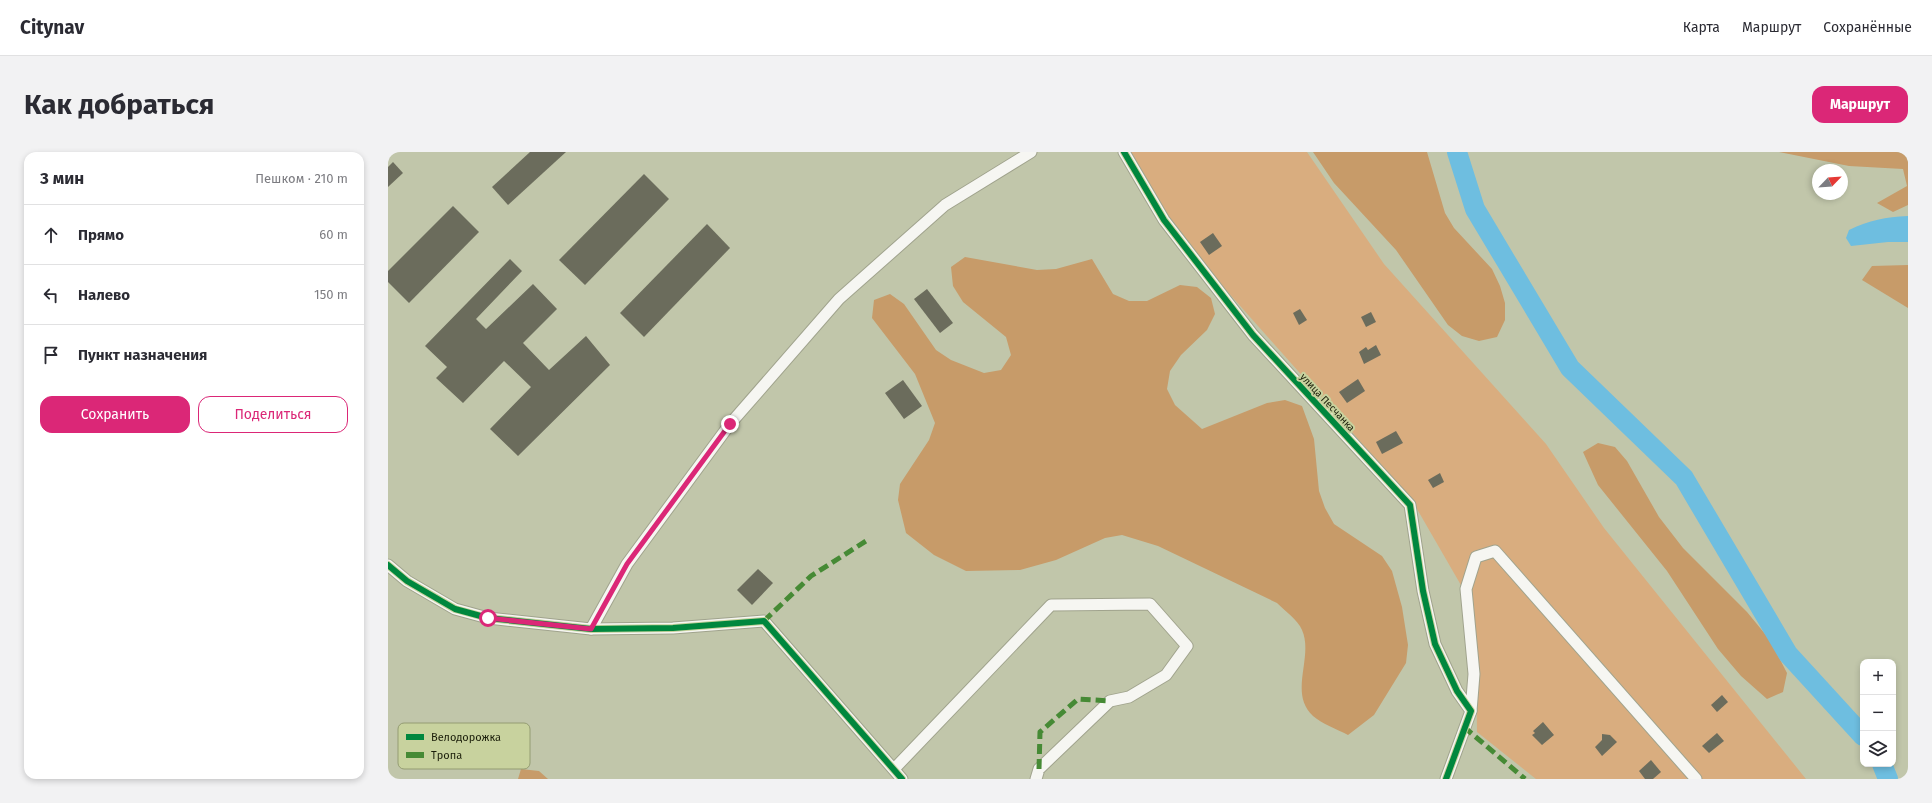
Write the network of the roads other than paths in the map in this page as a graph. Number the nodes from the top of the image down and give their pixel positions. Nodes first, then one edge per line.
1 (1031, 152) edge
2 (1124, 152) edge
3 (388, 566) edge
4 (591, 629) junction
5 (1471, 710) junction
6 (894, 769) junction
7 (902, 779) edge
8 (1036, 779) edge
9 (1446, 779) edge
10 (1696, 779) edge

1 - 4 street
2 - 5 street, улица Песчанка
3 - 4 street
4 - 6 street
5 - 9 street
5 - 10 street
6 - 7 street
6 - 8 street

